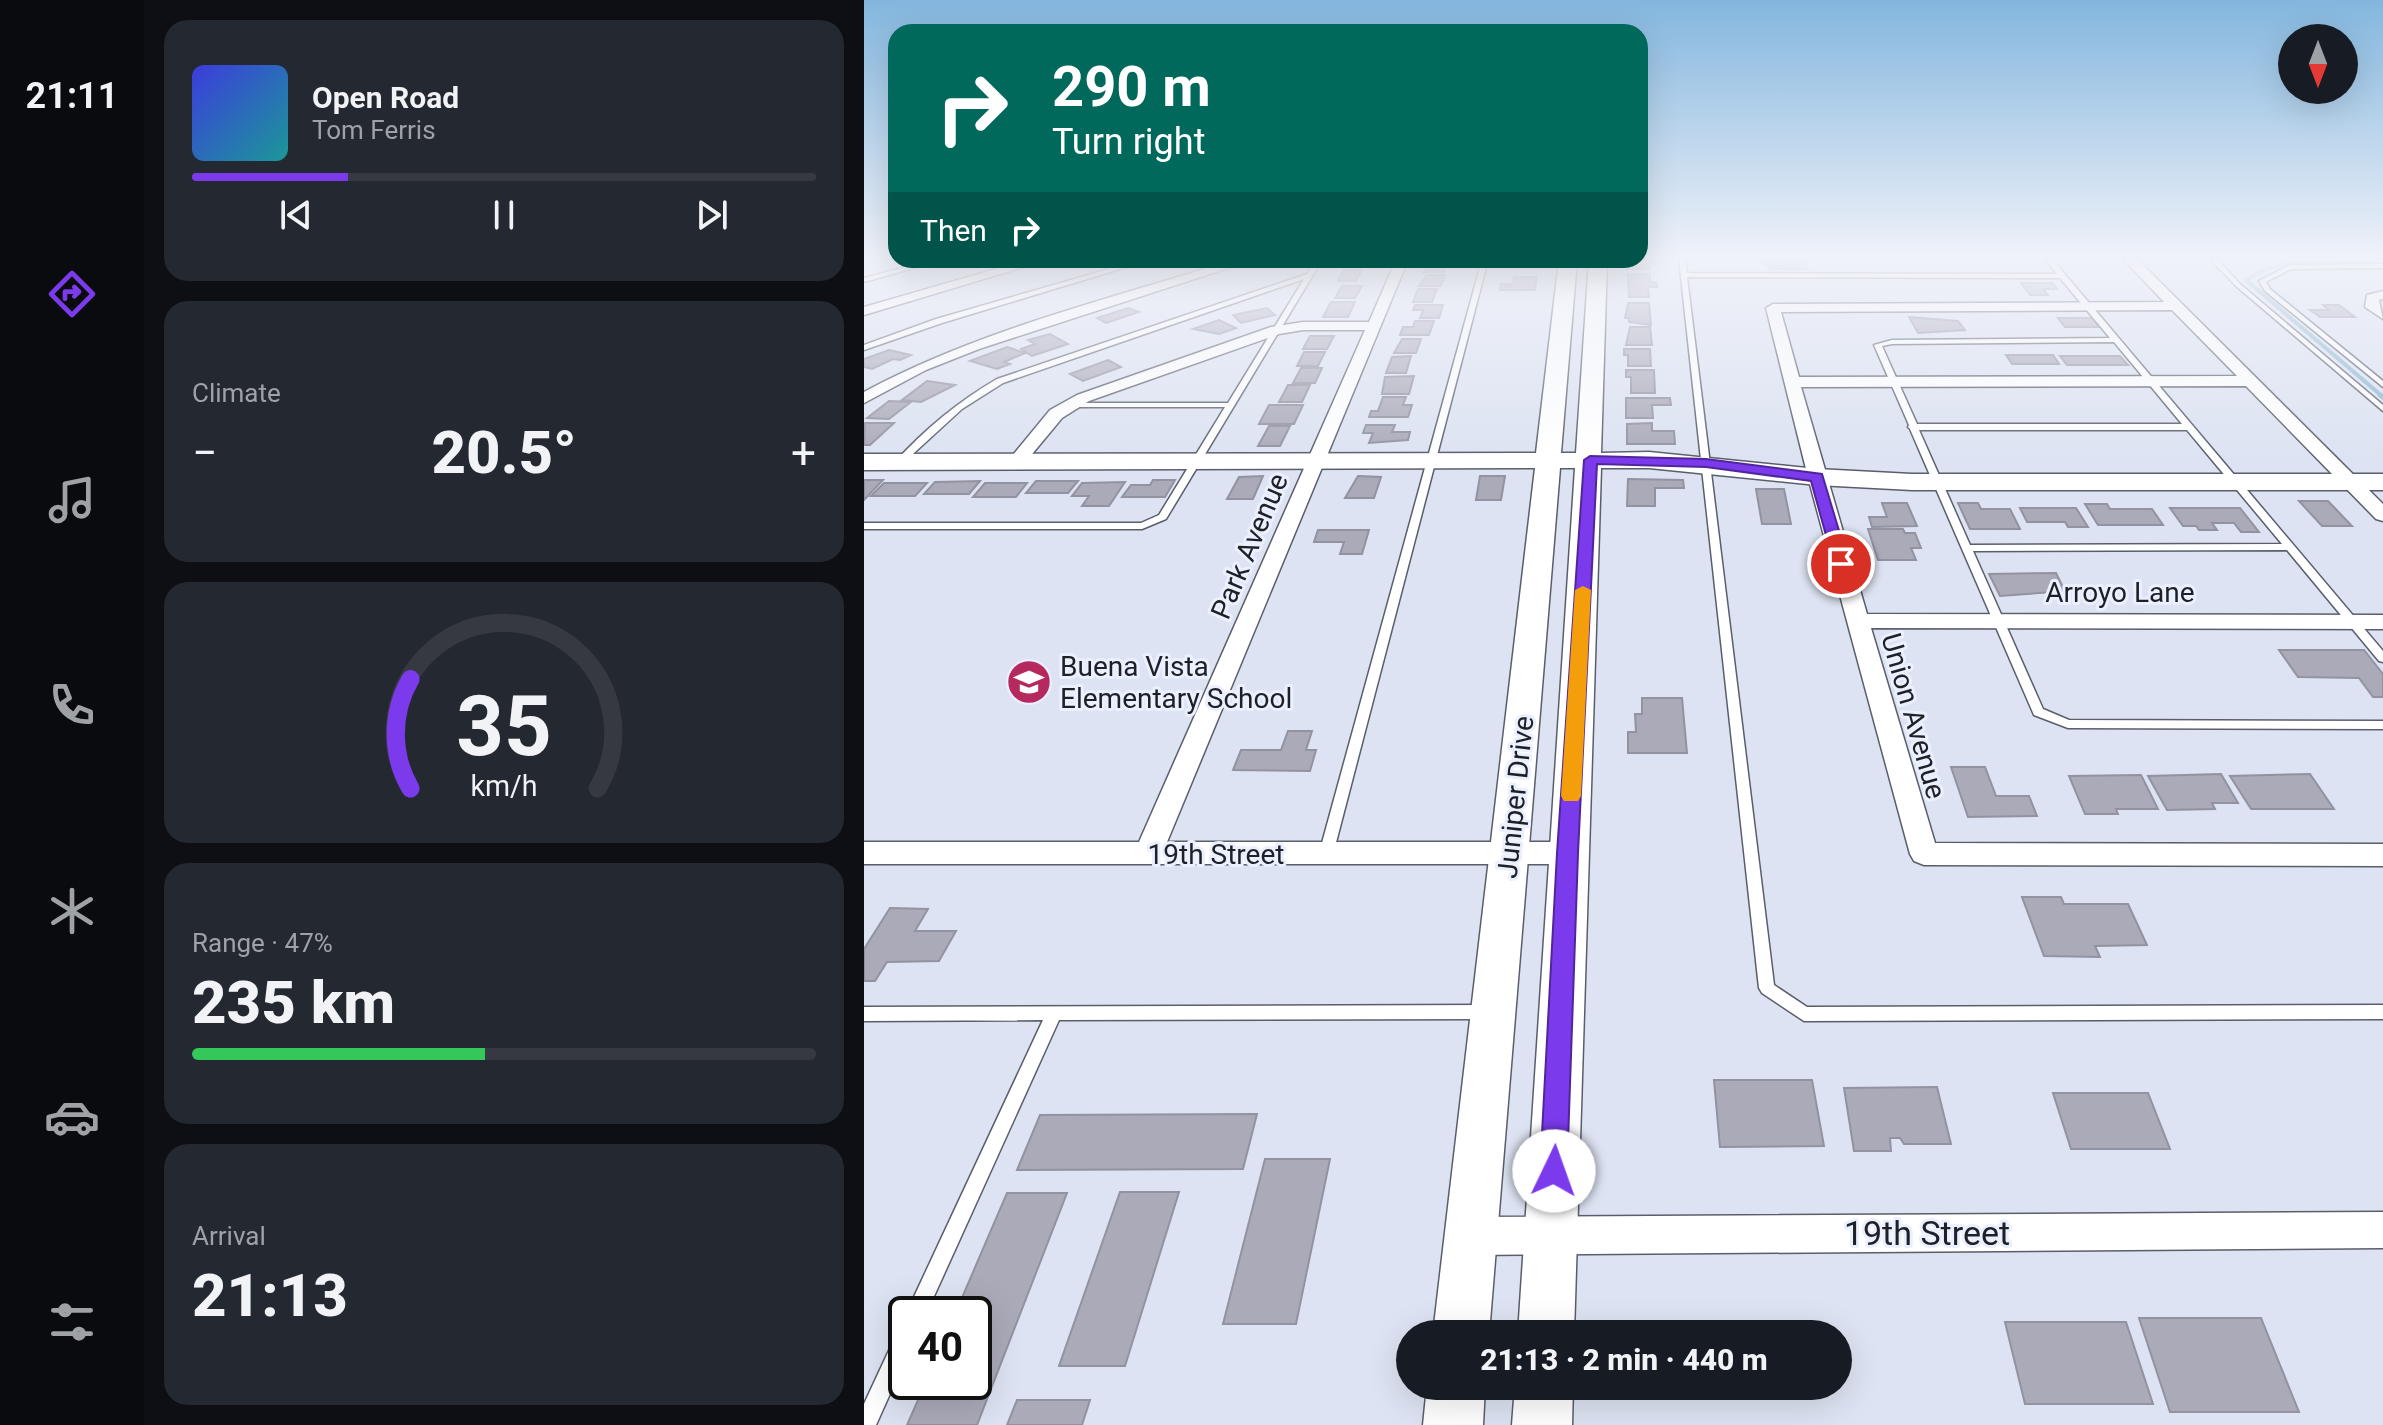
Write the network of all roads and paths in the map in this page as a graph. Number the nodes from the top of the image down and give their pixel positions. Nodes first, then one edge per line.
1 (926, 326) edge
2 (1039, 326) edge
3 (1162, 326) edge
4 (1279, 326) edge
5 (1373, 326) joint
6 (1468, 326) edge
7 (1572, 326) edge
8 (1584, 326) edge
9 (1690, 326) edge
10 (1778, 326) edge
11 (2104, 326) edge
12 (2196, 326) edge
13 (2285, 326) edge
14 (2310, 326) edge
15 (1276, 330) junction
16 (2116, 340) junction
17 (864, 348) edge
18 (2252, 381) junction
19 (1794, 382) junction
20 (1893, 382) junction
21 (2152, 382) junction
22 (2383, 385) edge
23 (864, 398) edge
24 (1068, 405) junction
25 (1231, 405) junction
26 (2383, 409) edge
27 (1912, 427) junction
28 (2190, 427) junction
29 (1315, 460) junction
30 (1432, 460) junction
31 (1548, 460) junction
32 (1590, 460) junction
33 (1017, 461) junction
34 (1198, 461) junction
35 (864, 462) edge
36 (899, 462) junction
37 (1706, 463) junction
38 (1817, 477) junction
39 (1937, 482) junction
40 (2235, 482) junction
41 (2349, 482) junction
42 (2383, 482) edge
43 (2383, 515) edge
44 (864, 526) edge
45 (2290, 547) junction
46 (1967, 548) junction
47 (1857, 621) junction
48 (2000, 621) junction
49 (2352, 622) junction
50 (2383, 622) edge
51 (2383, 658) edge
52 (2383, 725) edge
53 (864, 853) edge
54 (1568, 853) junction
55 (1148, 854) junction
56 (1326, 854) junction
57 (1510, 855) junction
58 (2383, 855) edge
59 (1493, 1012) junction
60 (2383, 1012) edge
61 (1054, 1013) junction
62 (864, 1014) edge
63 (2383, 1230) edge
64 (1551, 1235) junction
65 (1470, 1236) junction
66 (924, 1296) edge
67 (1462, 1320) edge
68 (1547, 1320) edge
69 (888, 1375) edge
70 (1455, 1400) edge
71 (1543, 1400) edge
72 (865, 1425) edge
73 (1453, 1425) edge
74 (1542, 1425) edge

1 - 17 lane
2 - 23 street
3 - 36 lane
4 - 15 lane
5 - 15 street
5 - 29 street, Park Avenue
6 - 30 lane
7 - 31 street, Juniper Drive
8 - 32 street, Juniper Drive
9 - 37 lane
10 - 19 street, Union Avenue
11 - 16 lane
12 - 18 street
13 - 26 lane
14 - 22 lane
15 - 24 street
15 - 25 lane
16 - 20 lane
16 - 21 lane
18 - 21 street
18 - 41 street
19 - 20 street
19 - 38 street, Union Avenue
20 - 21 street
20 - 27 lane
21 - 28 lane
24 - 25 lane
24 - 33 street
25 - 34 lane
27 - 28 lane
27 - 39 lane
28 - 40 lane
29 - 30 street
29 - 34 street
29 - 55 street, Park Avenue
30 - 31 street
30 - 56 lane
31 - 32 street
31 - 57 street, Juniper Drive
32 - 37 street
32 - 54 street, Juniper Drive
33 - 34 street
33 - 36 street
34 - 44 lane
35 - 36 street
37 - 38 street
37 - 60 lane
38 - 39 street
38 - 47 street, Union Avenue
39 - 40 street
39 - 46 lane
40 - 41 street
40 - 45 lane
41 - 42 street
41 - 43 street
45 - 46 lane
45 - 49 lane
46 - 48 lane
47 - 48 street, Arroyo Lane
47 - 58 street, Union Avenue
48 - 49 street, Arroyo Lane
48 - 52 lane
49 - 50 street, Arroyo Lane
49 - 51 lane
53 - 55 street, 19th Street
54 - 57 street, 19th Street
54 - 64 street, Juniper Drive
55 - 56 street, 19th Street
56 - 57 street, 19th Street
57 - 59 street, Juniper Drive
59 - 61 lane
59 - 65 street, Juniper Drive
61 - 62 lane
61 - 66 lane
63 - 64 street, 19th Street
64 - 65 street, 19th Street
64 - 68 street, Juniper Drive
65 - 67 street, Juniper Drive
69 - 72 lane
70 - 73 street
71 - 74 street

